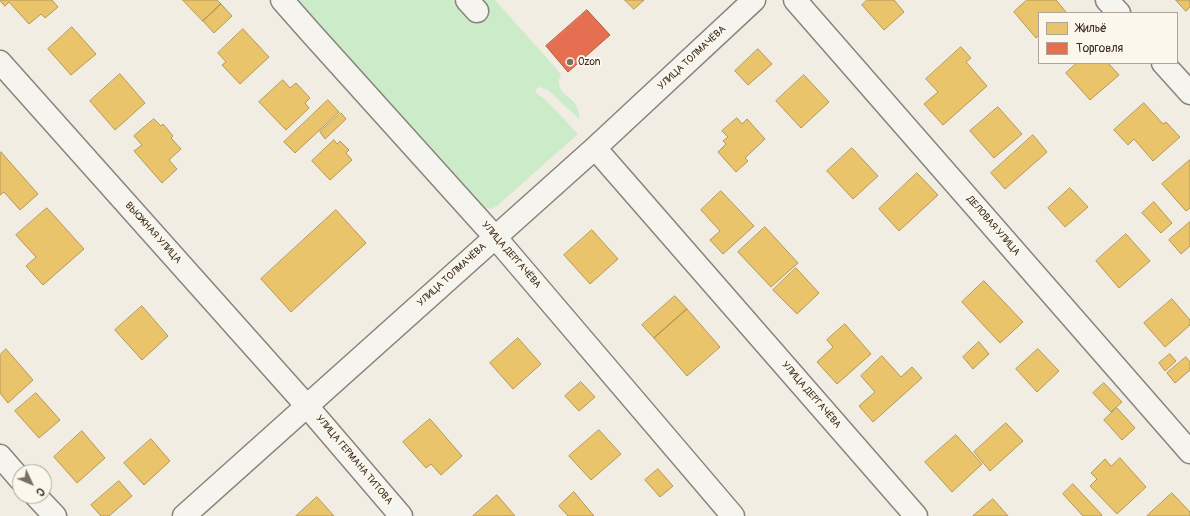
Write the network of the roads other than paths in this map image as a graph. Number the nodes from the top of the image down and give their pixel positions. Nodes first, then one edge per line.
1 (282, 0) edge
2 (754, 0) edge
3 (795, 0) edge
4 (1108, 0) edge
5 (1118, 12) edge
6 (0, 62) edge
7 (1164, 64) edge
8 (1190, 93) edge
9 (595, 148) junction
10 (495, 237) junction
11 (306, 405) junction
12 (1190, 452) edge
13 (0, 456) edge
14 (12, 470) edge
15 (44, 504) edge
16 (55, 516) edge
17 (184, 516) edge
18 (401, 516) edge
19 (733, 516) edge
20 (916, 516) edge

1 - 10 street, УЛИЦА ДЕРГАЧЁВА
2 - 9 street, УЛИЦА ТОЛМАЧЁВА
3 - 12 street, ДЕЛОВАЯ УЛИЦА
4 - 5 street
6 - 11 street, ВЬЮЖНАЯ УЛИЦА
7 - 8 street
9 - 10 street, УЛИЦА ТОЛМАЧЁВА
9 - 20 street, УЛИЦА ДЕРГАЧЁВА
10 - 11 street, УЛИЦА ТОЛМАЧЁВА
10 - 19 street, УЛИЦА ДЕРГАЧЁВА
11 - 17 street, УЛИЦА ТОЛМАЧЁВА
11 - 18 street, УЛИЦА ГЕРМАНА ТИТОВА
13 - 14 street
15 - 16 street

